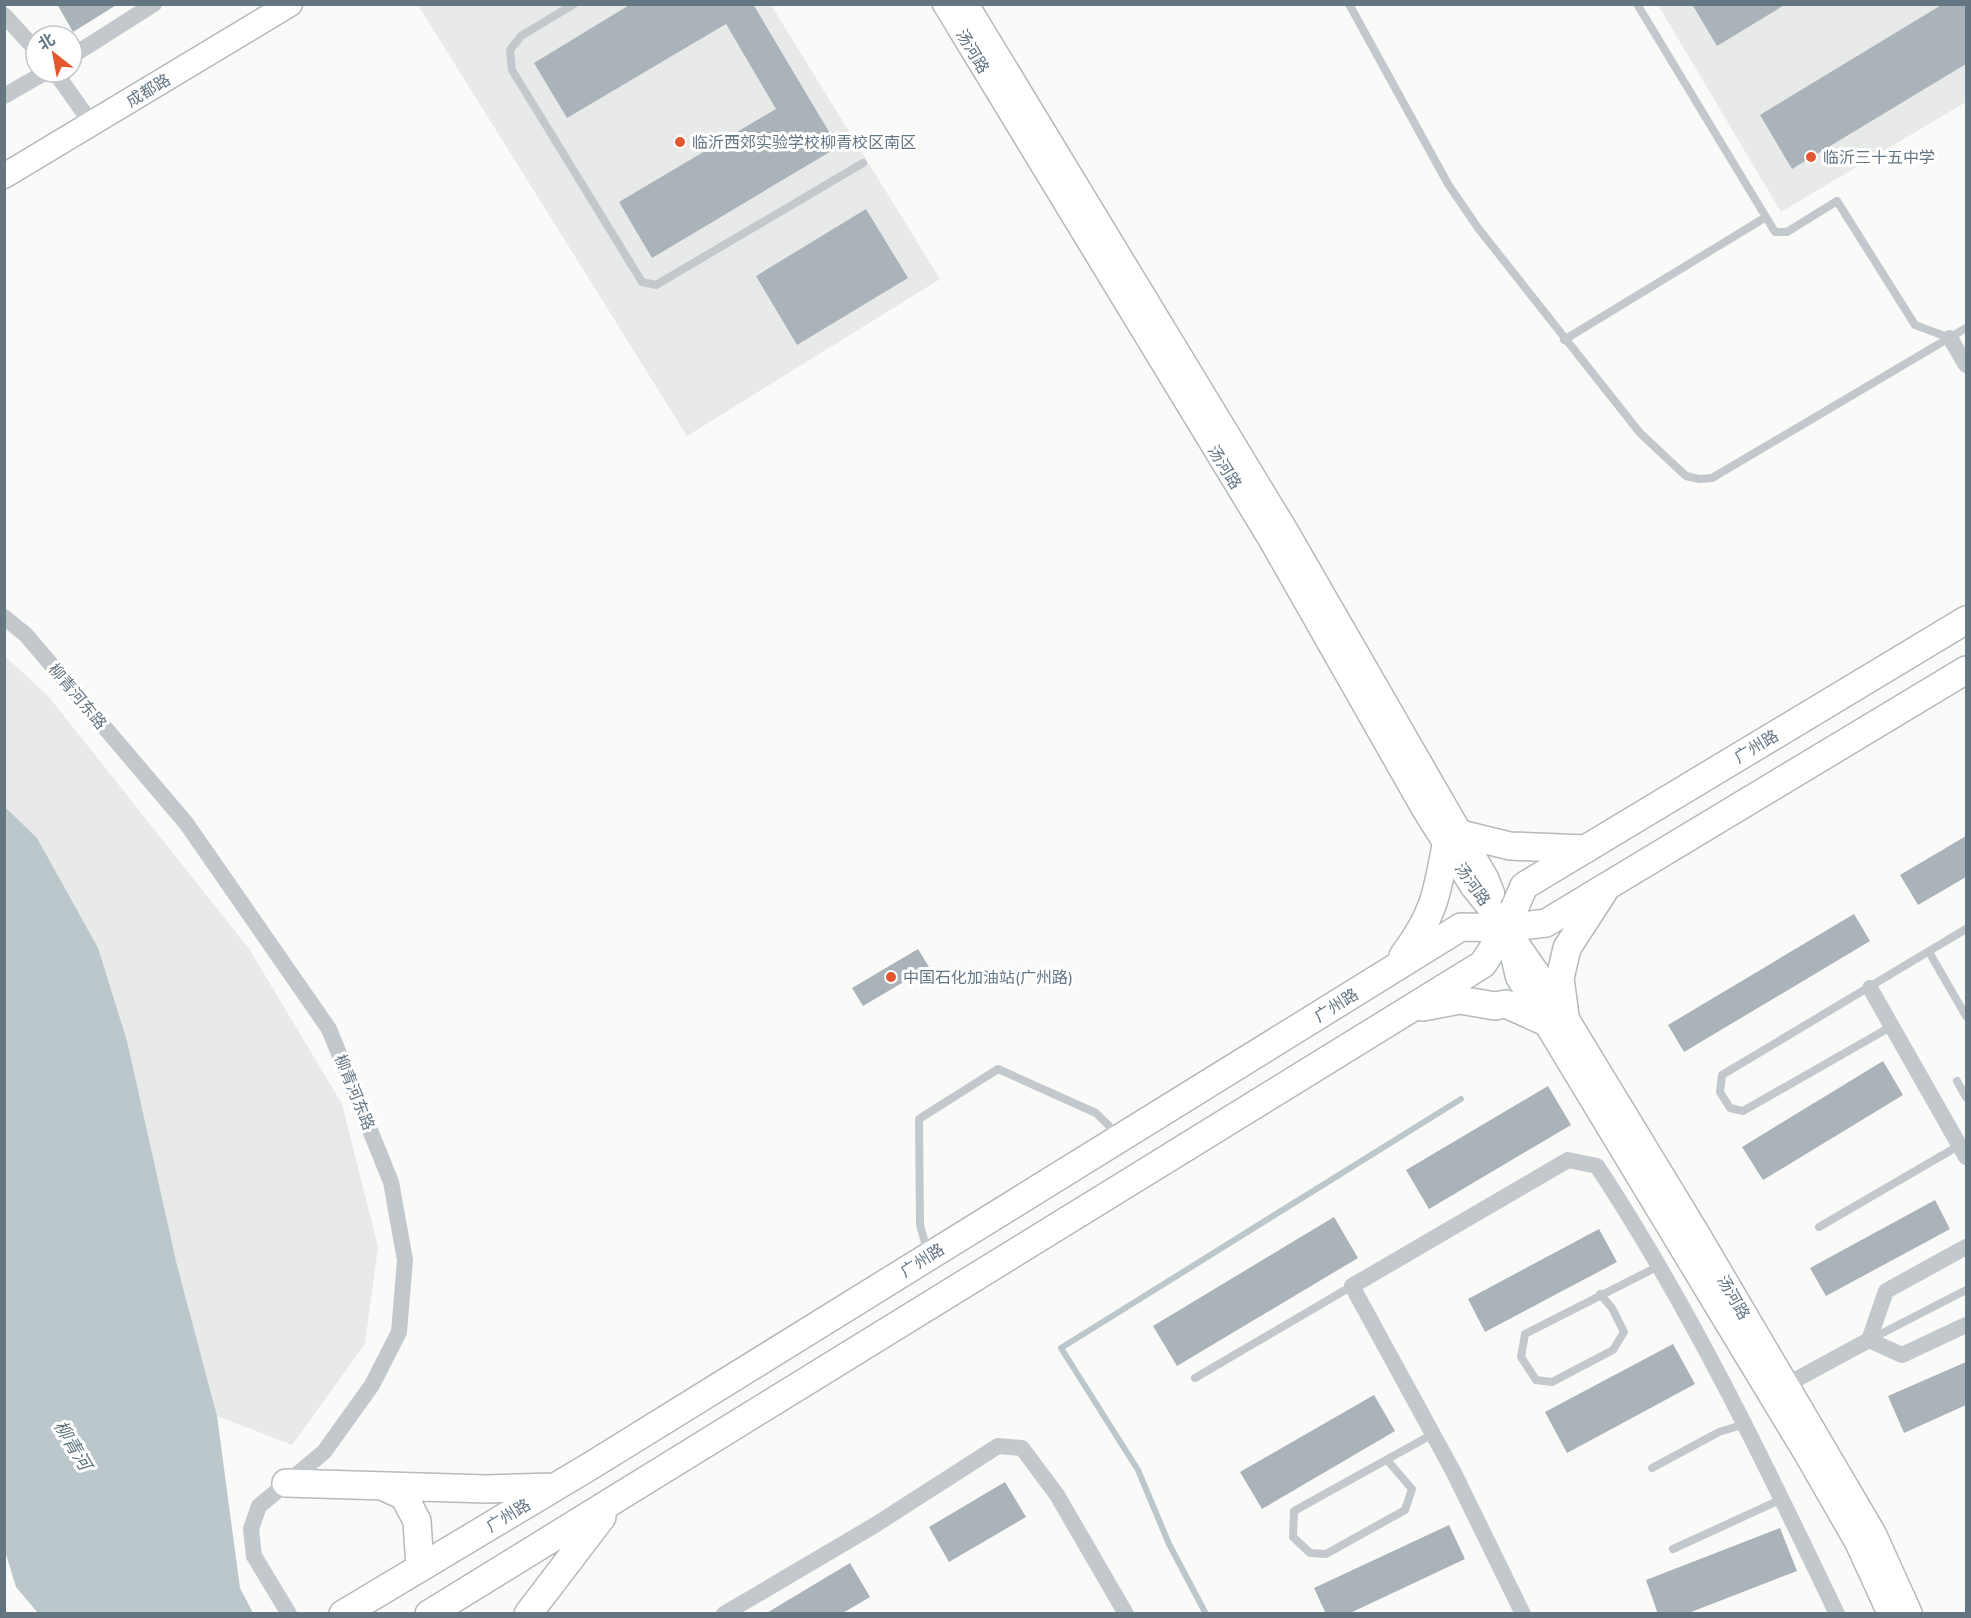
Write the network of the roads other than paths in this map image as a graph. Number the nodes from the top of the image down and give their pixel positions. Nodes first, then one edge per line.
1 (154, 4) edge
2 (259, 4) edge
3 (291, 4) edge
4 (574, 4) edge
5 (945, 4) edge
6 (966, 4) edge
7 (1349, 4) edge
8 (1637, 4) edge
9 (4, 15) edge
10 (24, 37) edge
11 (84, 48) edge
12 (25, 84) edge
13 (63, 84) edge
14 (4, 96) edge
15 (87, 118) junction
16 (4, 158) edge
17 (863, 163) dead end
18 (4, 176) edge
19 (1766, 217) junction
20 (1966, 328) edge
21 (1950, 338) junction
22 (1564, 340) junction
23 (1966, 365) edge
24 (4, 618) edge
25 (1966, 620) edge
26 (1966, 670) edge
27 (1454, 840) junction
28 (1586, 849) junction
29 (1608, 886) junction
30 (1506, 928) junction
31 (1966, 929) edge
32 (1929, 952) junction
33 (1394, 968) junction
34 (1870, 988) junction
35 (1410, 1009) junction
36 (1966, 1016) edge
37 (1557, 1020) junction
38 (1892, 1026) junction
39 (1957, 1081) dead end
40 (1966, 1097) edge
41 (1120, 1138) junction
42 (1963, 1151) edge
43 (1819, 1227) dead end
44 (1966, 1247) edge
45 (928, 1257) junction
46 (1657, 1267) junction
47 (1352, 1286) junction
48 (1966, 1290) edge
49 (1600, 1294) junction
50 (1966, 1325) edge
51 (1869, 1340) junction
52 (1195, 1378) dead end
53 (1786, 1385) junction
54 (1745, 1424) junction
55 (1433, 1434) junction
56 (1387, 1460) junction
57 (1652, 1468) dead end
58 (286, 1483) junction
59 (382, 1486) junction
60 (554, 1487) junction
61 (1782, 1499) junction
62 (614, 1502) junction
63 (1673, 1549) dead end
64 (420, 1568) junction
65 (289, 1614) edge
66 (343, 1614) edge
67 (429, 1614) edge
68 (528, 1614) edge
69 (724, 1614) edge
70 (1126, 1614) edge
71 (1523, 1614) edge
72 (1837, 1614) edge
73 (1890, 1614) edge
74 (1910, 1614) edge

1 - 11 street
2 - 15 street, 成都路
3 - 15 street, 成都路
4 - 17 lane
5 - 27 street, 汤河路
6 - 27 street, 汤河路
7 - 22 lane
8 - 19 lane
9 - 10 street
12 - 14 street
13 - 15 street
15 - 16 street, 成都路
15 - 18 street, 成都路
19 - 21 lane
19 - 22 lane
20 - 21 lane
21 - 22 lane
21 - 23 street
24 - 58 street, 柳青河东路
25 - 28 main road, 广州路
26 - 29 main road, 广州路
27 - 28 main road
27 - 30 street, 汤河路
27 - 33 main road
28 - 30 main road, 广州路
29 - 30 main road, 广州路
29 - 37 main road
30 - 33 main road, 广州路
30 - 35 main road, 广州路
30 - 37 street, 汤河路
31 - 32 lane
32 - 34 lane
32 - 36 lane
33 - 41 main road, 广州路
34 - 38 street
34 - 38 lane
35 - 37 main road
35 - 62 main road, 广州路
37 - 53 street, 汤河路
37 - 73 street, 汤河路
38 - 42 street
39 - 40 lane
41 - 45 main road, 广州路
41 - 45 lane
42 - 43 lane
44 - 51 street
45 - 60 main road, 广州路
46 - 47 street
46 - 49 lane
46 - 54 street
47 - 52 lane
47 - 55 street
48 - 51 lane
49 - 49 lane
50 - 51 street
51 - 53 street
53 - 74 street, 汤河路
54 - 57 lane
54 - 61 street
55 - 56 lane
55 - 71 street
56 - 56 lane
58 - 59 main road
58 - 65 street, 柳青河东路
59 - 60 main road
59 - 64 main road
60 - 64 main road, 广州路
61 - 63 lane
61 - 72 street
62 - 67 main road, 广州路
62 - 68 main road
64 - 66 main road, 广州路
69 - 70 street

